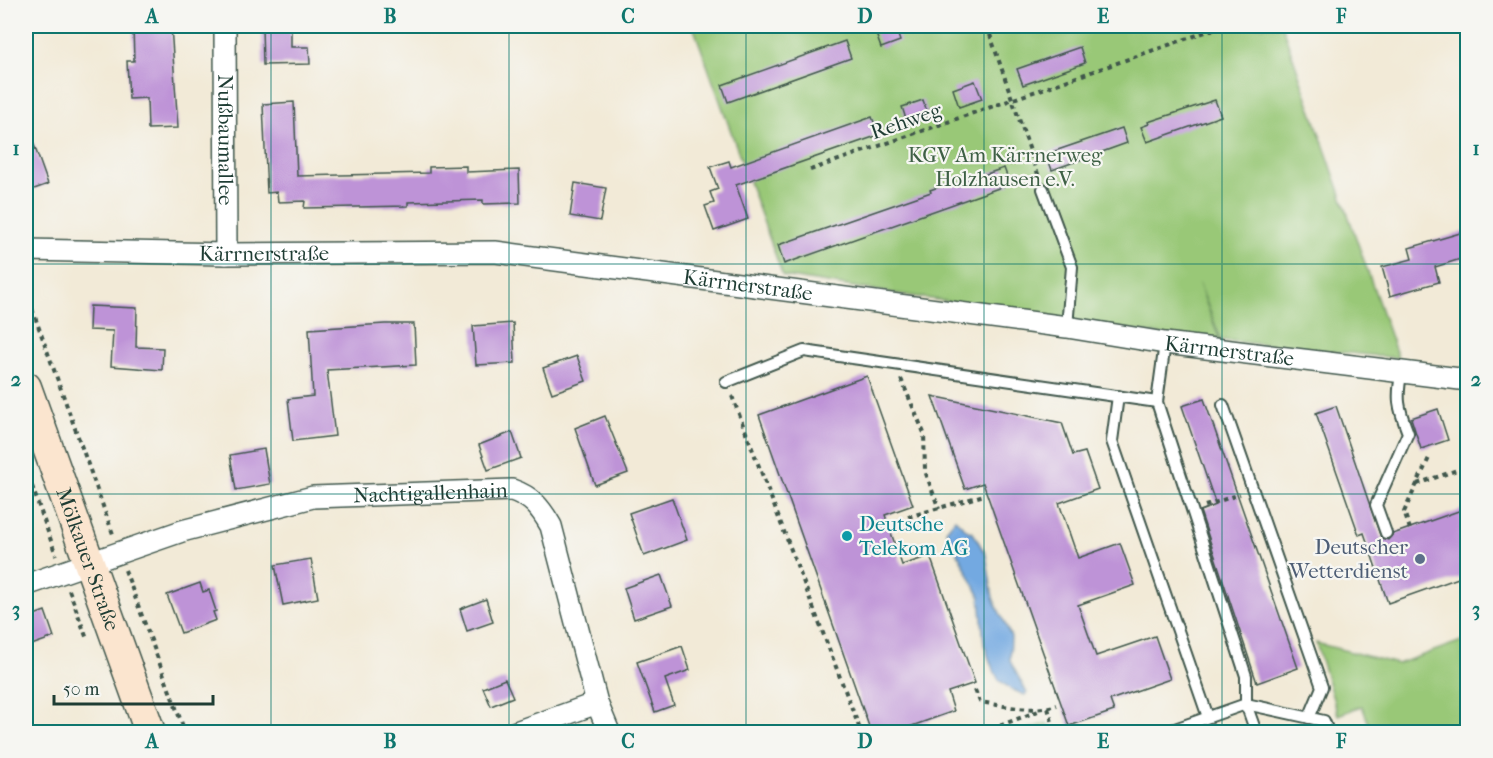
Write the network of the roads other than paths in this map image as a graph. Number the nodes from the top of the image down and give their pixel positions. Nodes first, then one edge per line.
1 (225, 26) edge
2 (1043, 189) road end
3 (26, 250) edge
4 (226, 254) junction
5 (1067, 327) junction
6 (1165, 343) junction
7 (1402, 370) junction
8 (1467, 380) edge
9 (726, 382) road end
10 (26, 387) edge
11 (1118, 396) junction
12 (1157, 402) junction
13 (1223, 405) dead end
14 (1386, 533) dead end
15 (76, 568) junction
16 (26, 585) edge
17 (597, 703) junction
18 (1246, 704) junction
19 (1208, 717) junction
20 (1310, 718) junction
21 (150, 732) edge
22 (516, 732) edge
23 (609, 732) edge
24 (1166, 732) edge
25 (1256, 732) edge
26 (1328, 732) edge

1 - 4 street, Nußbaumallee
2 - 5 lane
3 - 4 street, Kärrnerstraße
4 - 5 street, Kärrnerstraße
5 - 6 street, Kärrnerstraße
6 - 7 street, Kärrnerstraße
6 - 12 lane
7 - 8 street, Kärrnerstraße
7 - 14 lane
9 - 11 lane
10 - 15 street, Mölkauer Straße
11 - 12 lane
11 - 19 lane
12 - 18 lane
13 - 20 lane
15 - 16 street, Nachtigallenhain
15 - 17 street, Nachtigallenhain
15 - 21 street, Mölkauer Straße
17 - 22 street
17 - 23 street, Nachtigallenhain
18 - 19 lane
18 - 20 lane
18 - 25 lane
19 - 24 lane
20 - 26 lane

